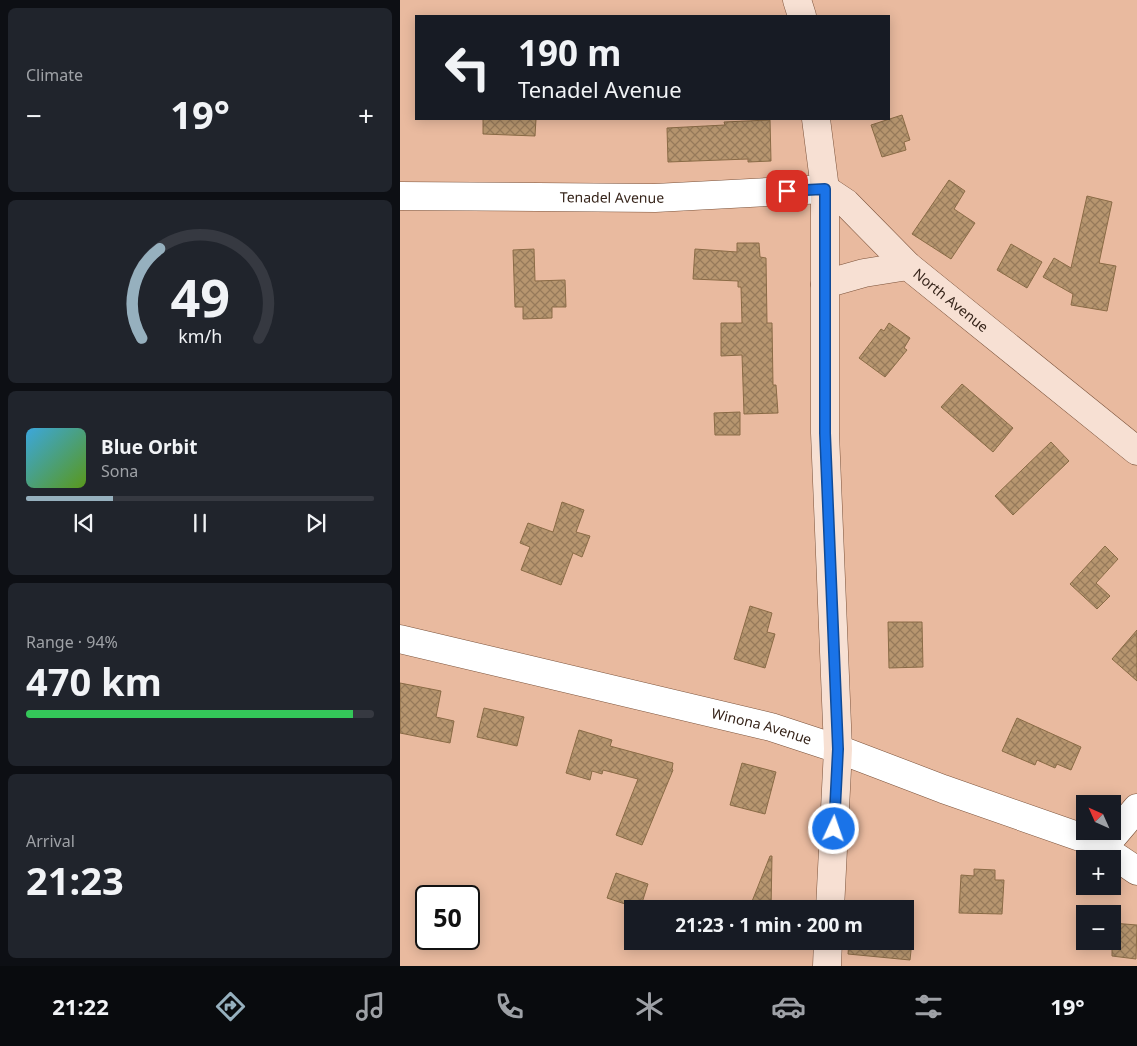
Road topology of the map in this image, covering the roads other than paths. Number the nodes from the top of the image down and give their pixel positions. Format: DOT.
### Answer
graph roads {
  1 [pos="797,0"];
  2 [pos="802,15"];
  3 [pos="816,120"];
  4 [pos="825,189"];
  5 [pos="400,196"];
  6 [pos="908,266"];
  7 [pos="824,284"];
  8 [pos="1137,451"];
  9 [pos="400,640"];
  10 [pos="838,749"];
  11 [pos="1137,808"];
  12 [pos="1103,848"];
  13 [pos="1137,871"];
  14 [pos="830,900"];
  15 [pos="828,950"];
  16 [pos="827,966"];
  1 -- 2 [label="main road"];
  3 -- 4 [label="main road"];
  4 -- 5 [label="street, Tenadel Avenue"];
  4 -- 6 [label="main road, North Avenue"];
  4 -- 7 [label="main road"];
  6 -- 7 [label="main road"];
  6 -- 8 [label="main road, North Avenue"];
  7 -- 10 [label="main road"];
  9 -- 10 [label="street, Winona Avenue"];
  10 -- 12 [label="street, Winona Avenue"];
  10 -- 14 [label="main road"];
  11 -- 12 [label="street"];
  12 -- 13 [label="street, Winona Avenue"];
  15 -- 16 [label="main road"];
}
